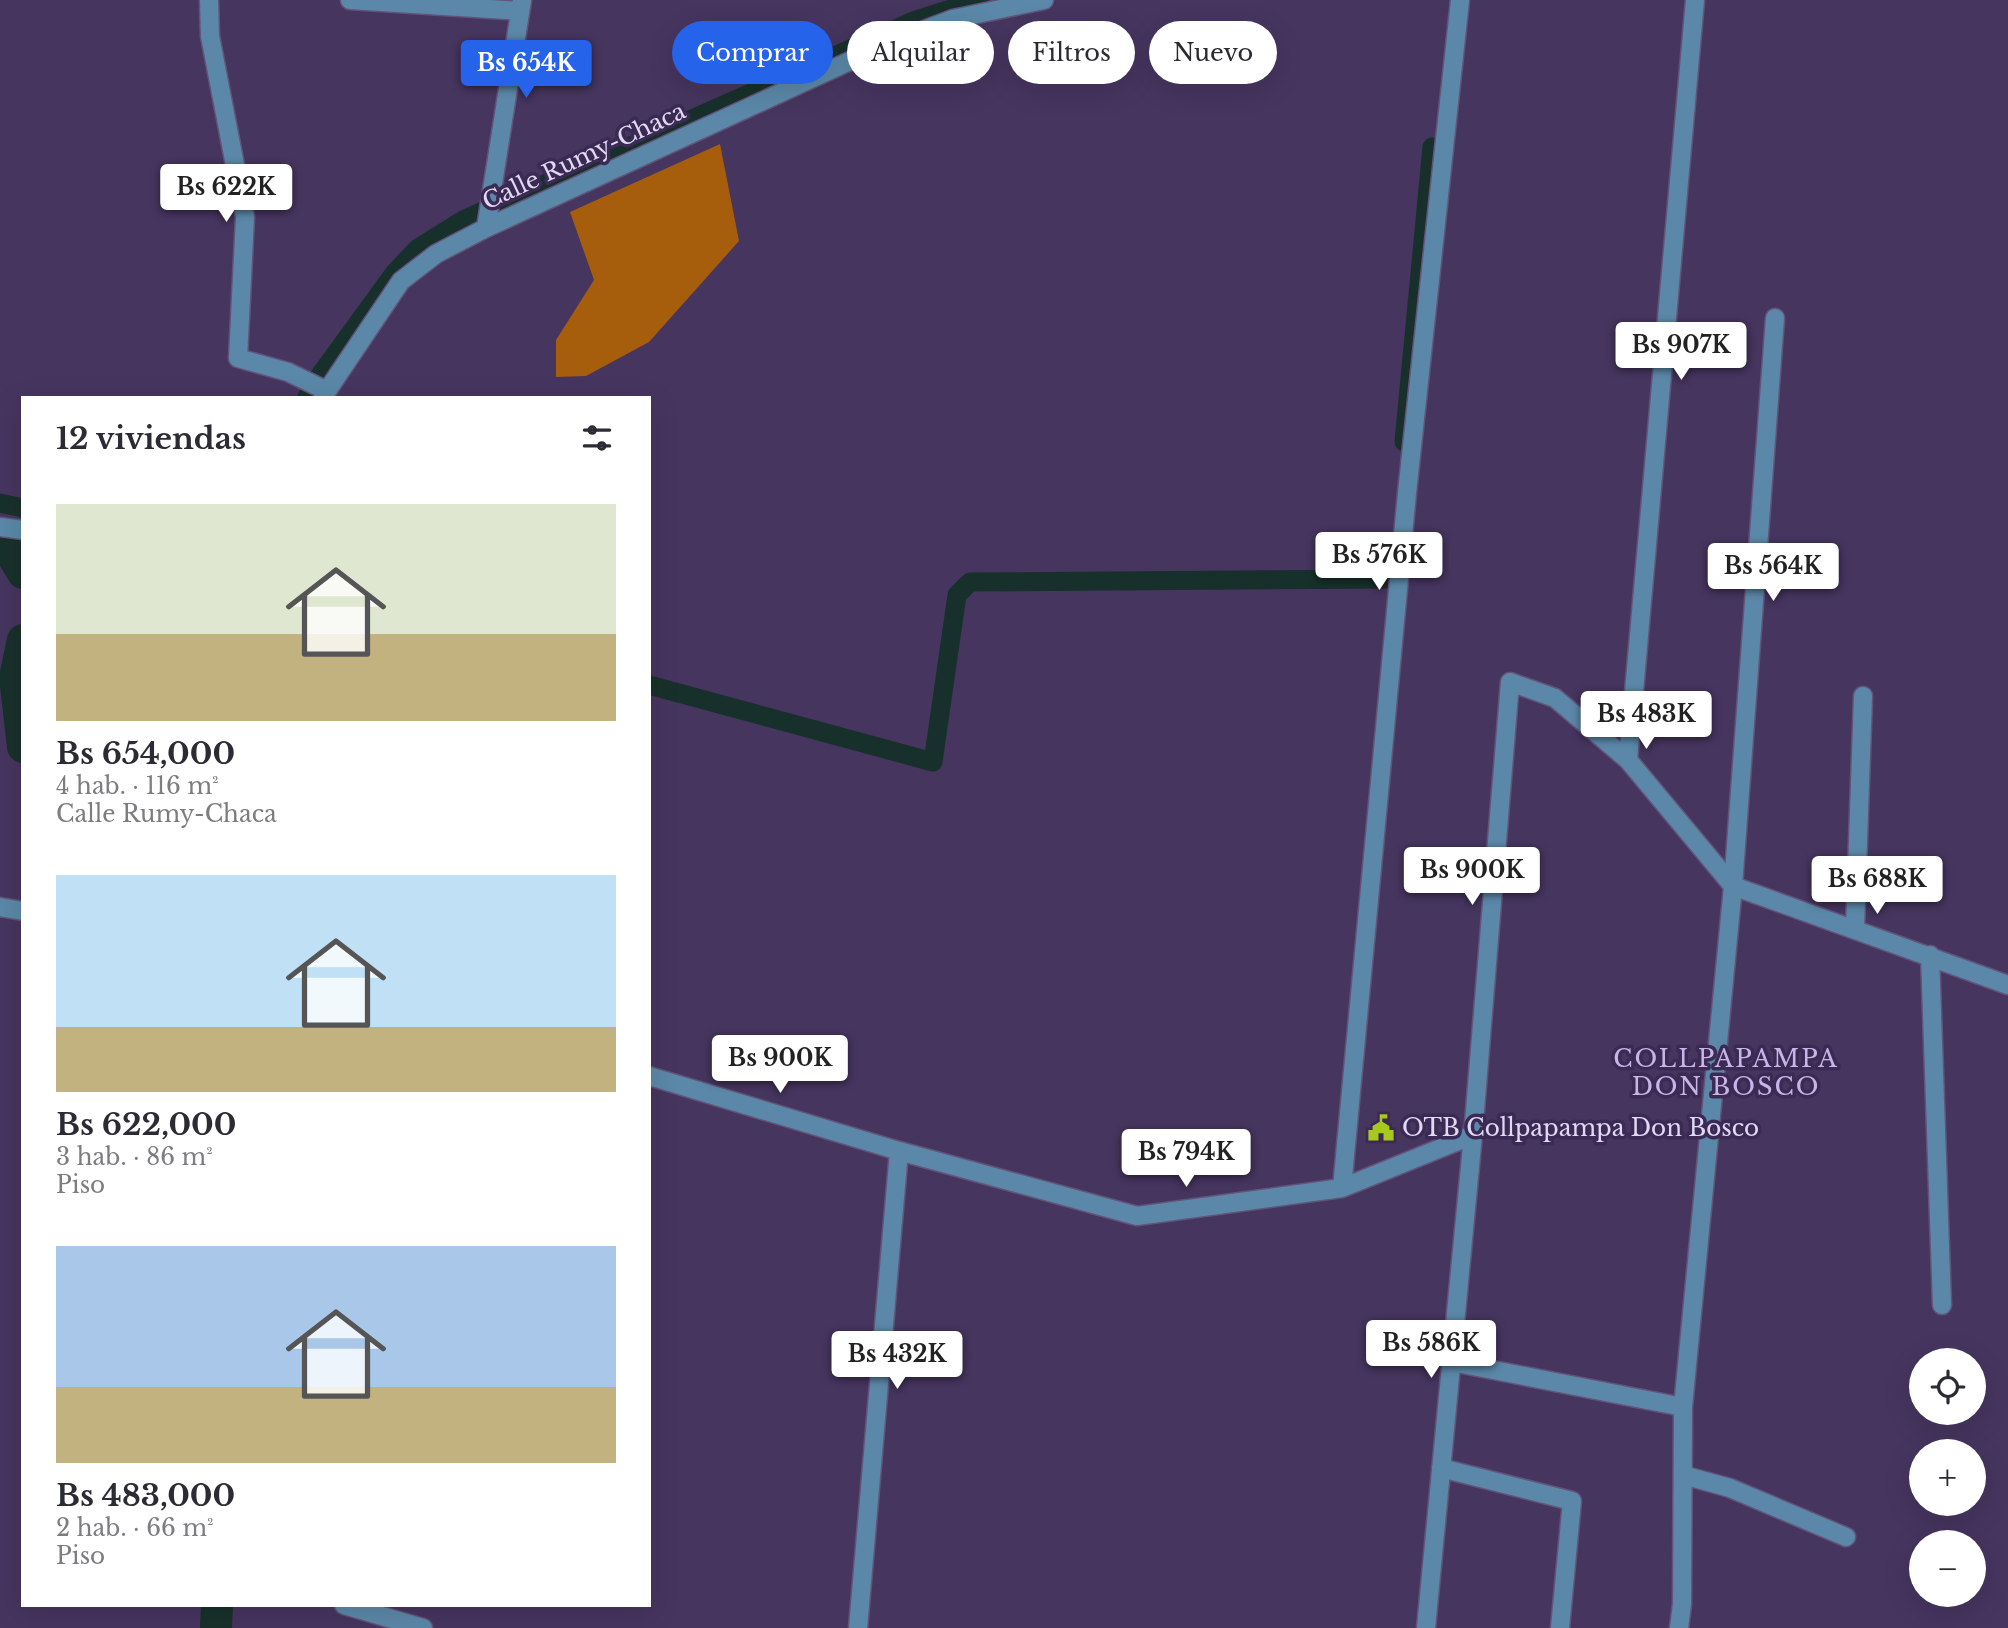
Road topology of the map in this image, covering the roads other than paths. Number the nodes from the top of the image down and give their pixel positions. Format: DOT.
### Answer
graph roads {
  1 [pos="209,0"];
  2 [pos="349,0"];
  3 [pos="1044,0"];
  4 [pos="1460,0"];
  5 [pos="1696,0"];
  6 [pos="521,5"];
  7 [pos="488,222"];
  8 [pos="1775,318"];
  9 [pos="320,389"];
  10 [pos="1863,696"];
  11 [pos="1628,760"];
  12 [pos="1733,886"];
  13 [pos="0,907"];
  14 [pos="21,911"];
  15 [pos="1855,928"];
  16 [pos="1930,955"];
  17 [pos="2008,985"];
  18 [pos="651,1077"];
  19 [pos="1473,1135"];
  20 [pos="899,1151"];
  21 [pos="1342,1188"];
  22 [pos="1942,1305"];
  23 [pos="1452,1362"];
  24 [pos="1683,1407"];
  25 [pos="1441,1468"];
  26 [pos="1683,1475"];
  27 [pos="1846,1537"];
  28 [pos="351,1607"];
  29 [pos="423,1628"];
  30 [pos="858,1628"];
  31 [pos="1426,1628"];
  32 [pos="1560,1628"];
  33 [pos="1679,1628"];
  1 -- 9 [label="street"];
  2 -- 6 [label="street"];
  3 -- 7 [label="street, Calle Rumy-Chaca"];
  4 -- 21 [label="street"];
  5 -- 11 [label="street"];
  6 -- 7 [label="street"];
  7 -- 9 [label="street, Calle Rumy-Chaca"];
  8 -- 12 [label="street"];
  10 -- 15 [label="street"];
  11 -- 12 [label="street"];
  11 -- 19 [label="street"];
  12 -- 15 [label="street"];
  12 -- 24 [label="street"];
  13 -- 14 [label="street"];
  15 -- 16 [label="street"];
  16 -- 17 [label="street"];
  16 -- 22 [label="street"];
  18 -- 20 [label="street"];
  19 -- 21 [label="street"];
  19 -- 23 [label="street"];
  20 -- 21 [label="street"];
  20 -- 30 [label="street"];
  23 -- 24 [label="street"];
  23 -- 25 [label="street"];
  24 -- 26 [label="street"];
  25 -- 31 [label="street"];
  25 -- 32 [label="street"];
  26 -- 27 [label="street"];
  26 -- 33 [label="street"];
  28 -- 29 [label="street"];
}
